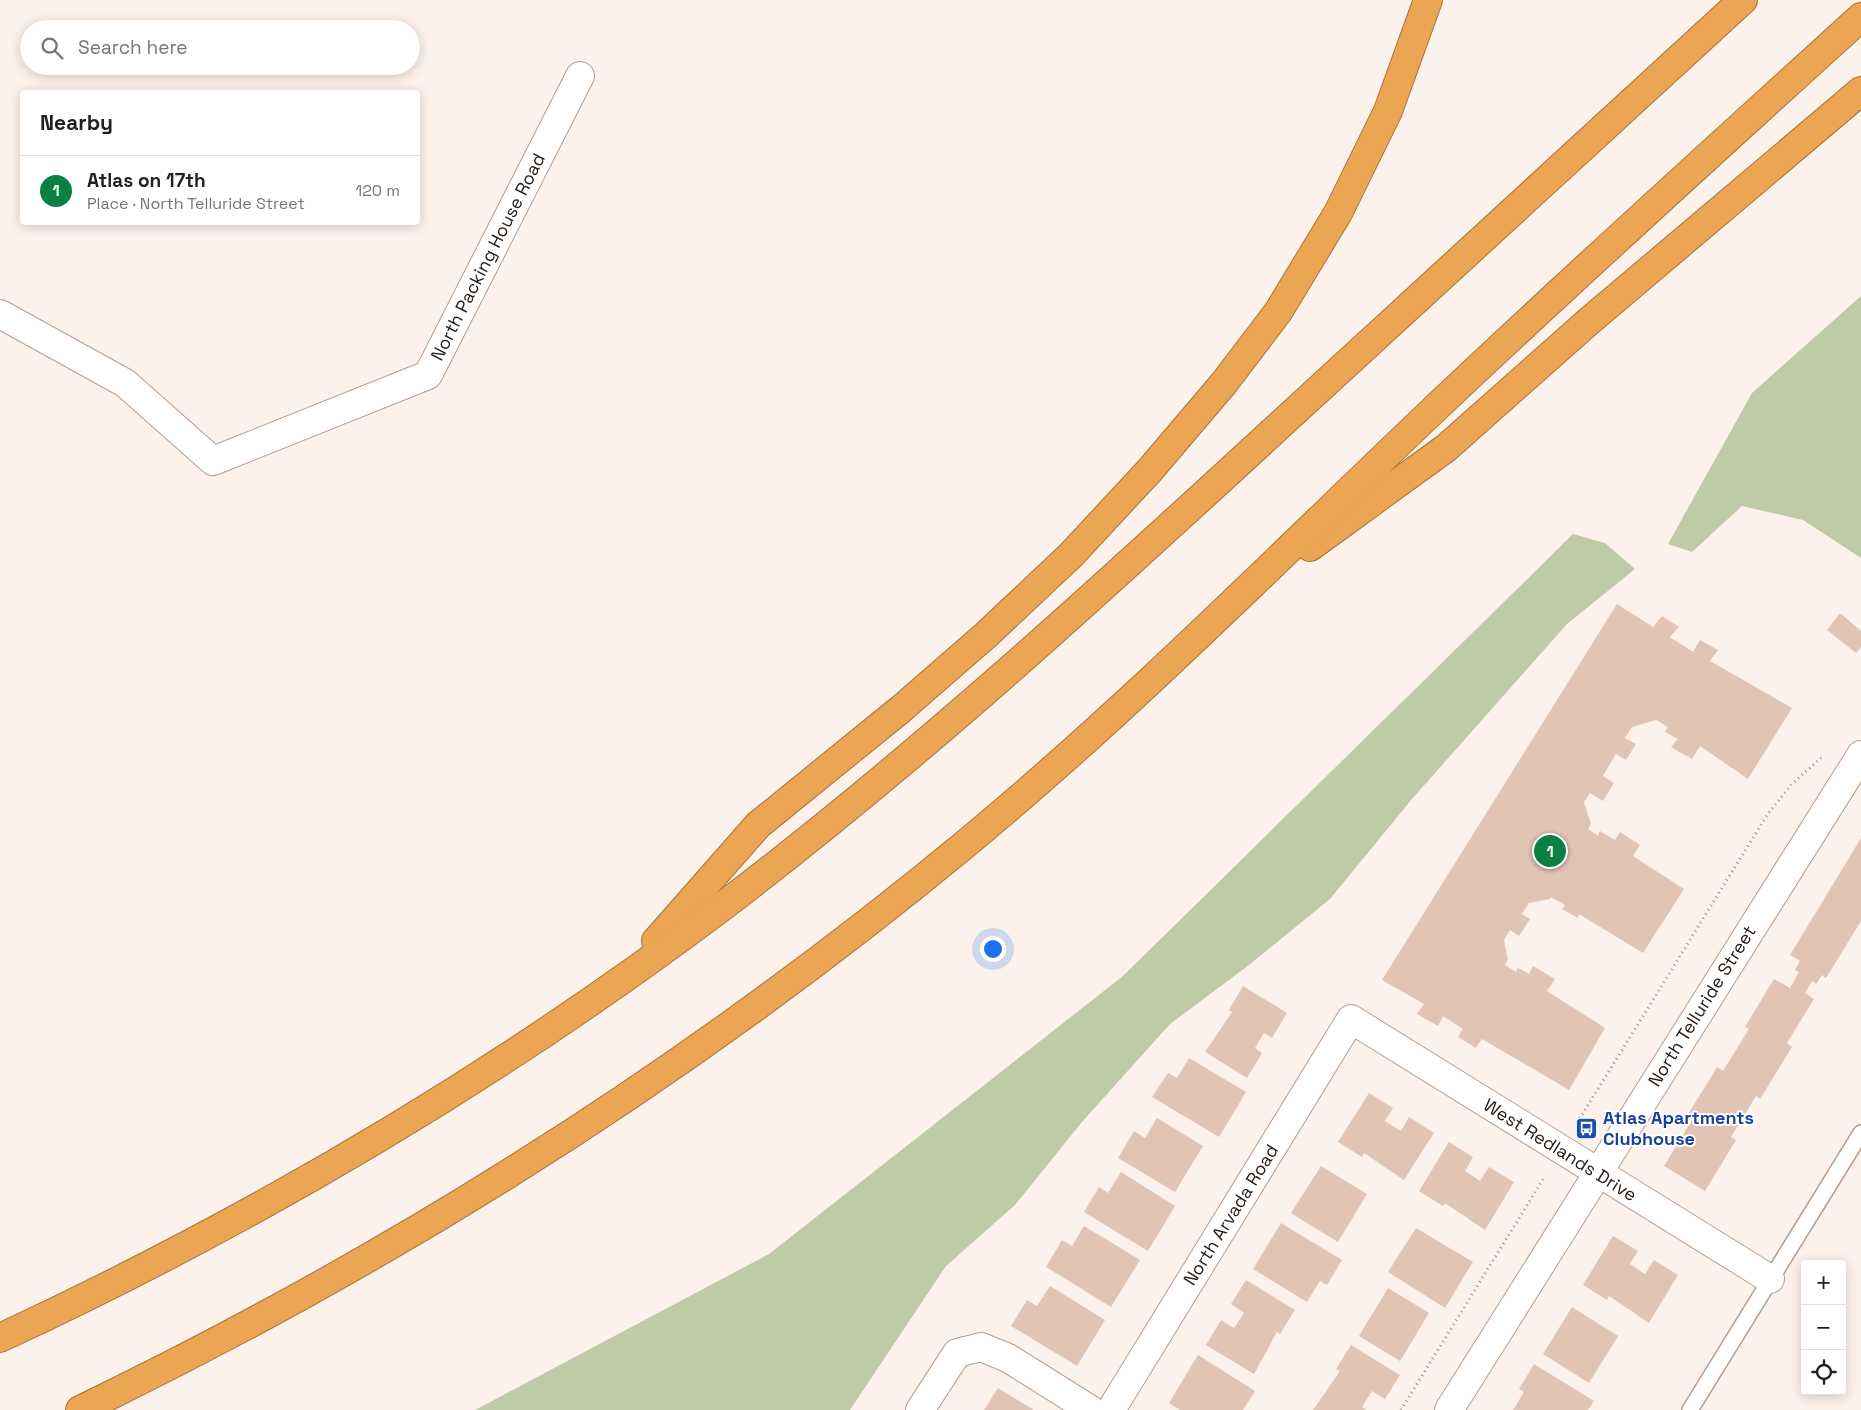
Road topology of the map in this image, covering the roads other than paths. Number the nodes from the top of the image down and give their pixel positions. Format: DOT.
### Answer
graph roads {
  1 [pos="1428,0"];
  2 [pos="1743,0"];
  3 [pos="1861,17"];
  4 [pos="580,76"];
  5 [pos="1861,91"];
  6 [pos="0,314"];
  7 [pos="1222,611"];
  8 [pos="1861,755"];
  9 [pos="623,978"];
  10 [pos="1351,1019"];
  11 [pos="1861,1133"];
  12 [pos="1596,1173"];
  13 [pos="1770,1280"];
  14 [pos="0,1338"];
  15 [pos="80,1410"];
  16 [pos="920,1410"];
  17 [pos="1091,1410"];
  18 [pos="1110,1410"];
  19 [pos="1449,1410"];
  20 [pos="1690,1410"];
  1 -- 9 [label="highway"];
  2 -- 9 [label="highway"];
  3 -- 7 [label="highway"];
  4 -- 6 [label="street, North Packing House Road"];
  5 -- 7 [label="highway"];
  7 -- 15 [label="highway"];
  8 -- 12 [label="street, North Telluride Street"];
  9 -- 14 [label="highway"];
  10 -- 12 [label="street, West Redlands Drive"];
  10 -- 18 [label="street, North Arvada Road"];
  11 -- 13 [label="lane"];
  12 -- 13 [label="street, West Redlands Drive"];
  12 -- 19 [label="street, North Telluride Street"];
  13 -- 20 [label="lane"];
  16 -- 17 [label="street"];
}
